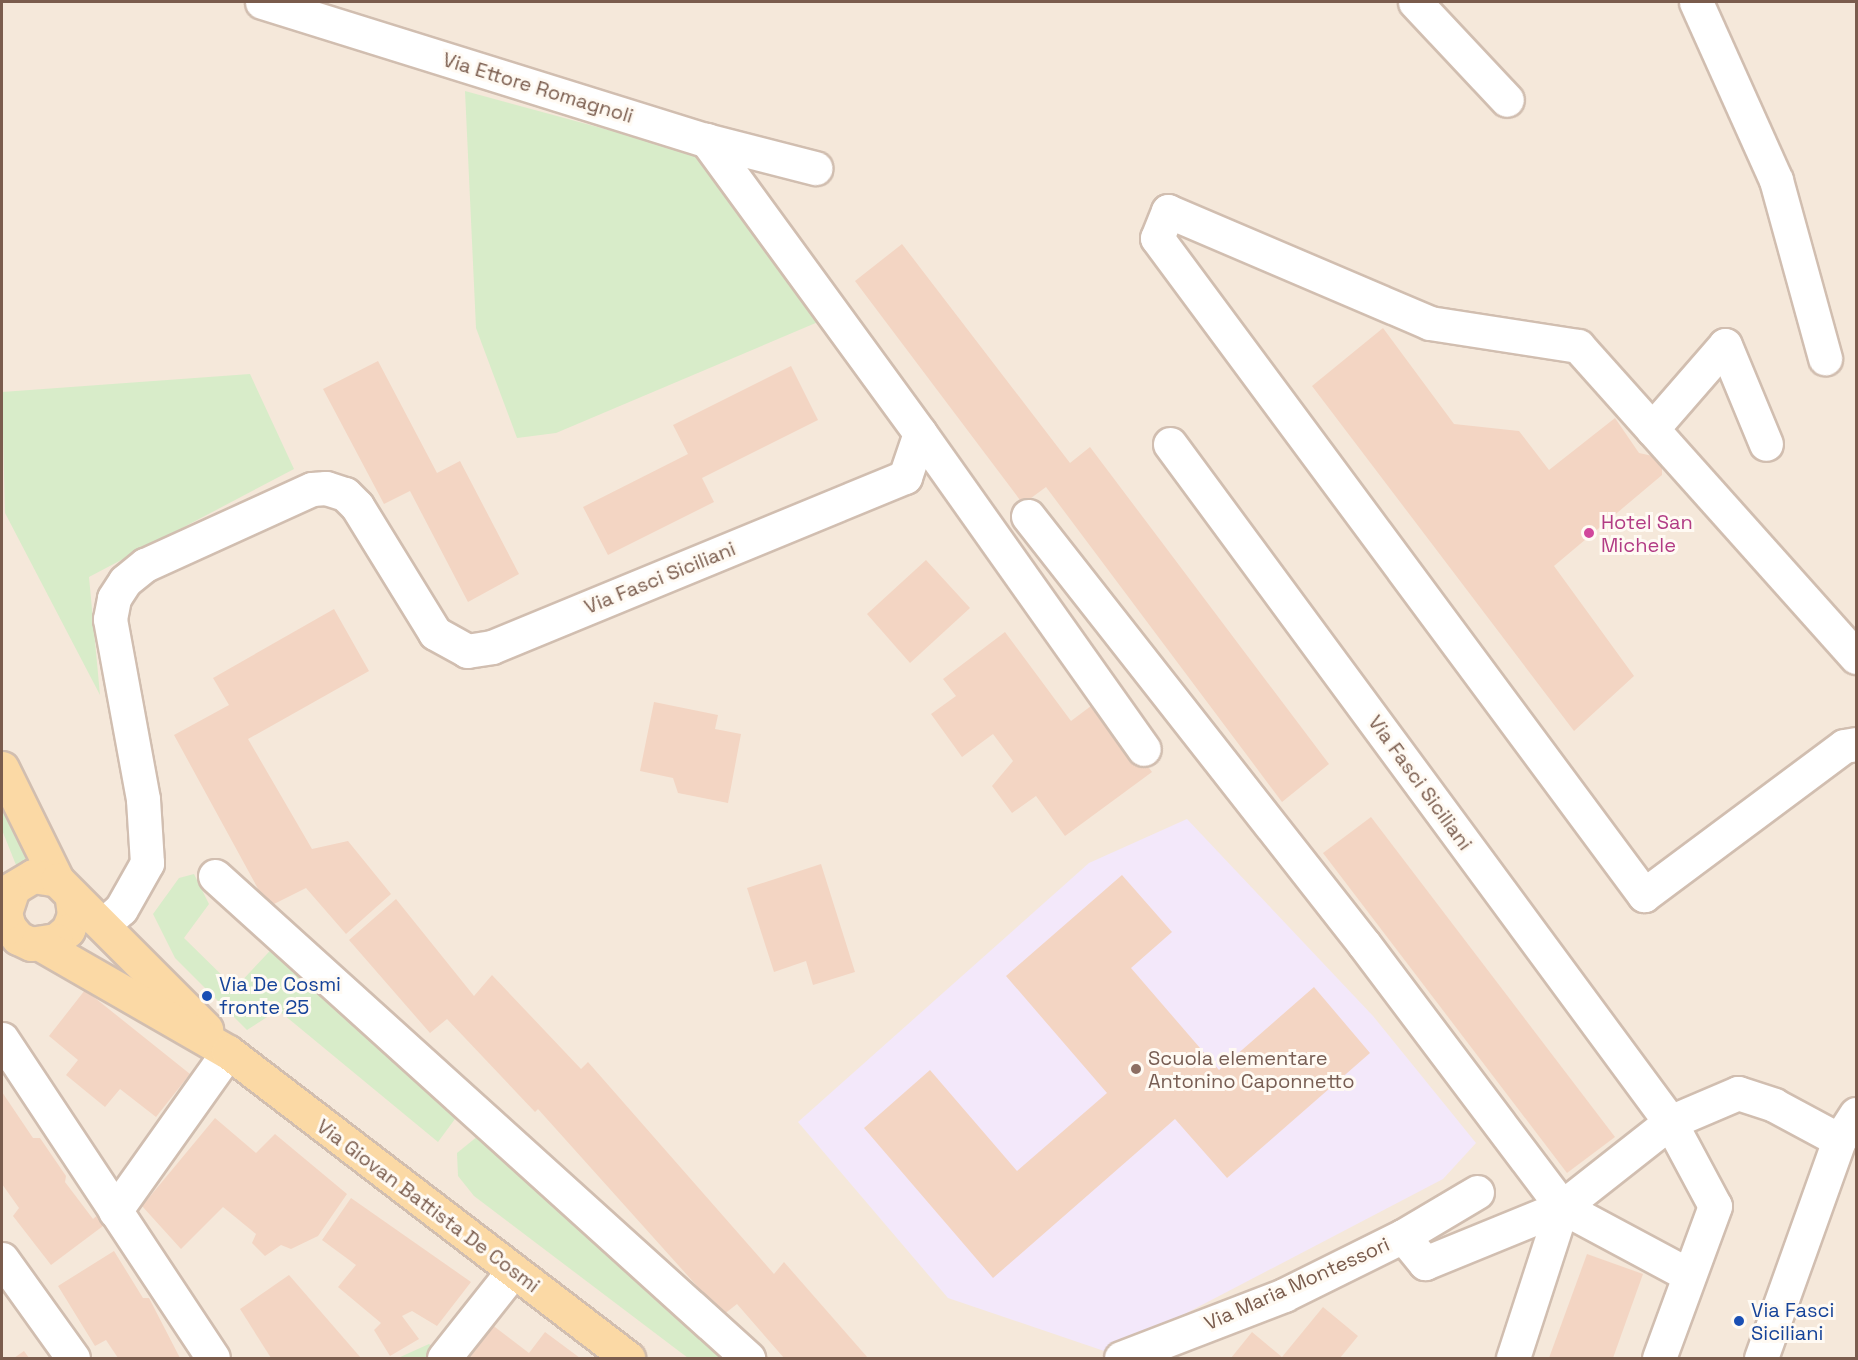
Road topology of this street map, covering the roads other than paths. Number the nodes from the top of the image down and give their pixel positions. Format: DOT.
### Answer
graph roads {
  1 [pos="262,2"];
  2 [pos="1415,2"];
  3 [pos="1696,2"];
  4 [pos="1507,100"];
  5 [pos="706,140"];
  6 [pos="815,168"];
  7 [pos="1825,358"];
  8 [pos="1652,429"];
  9 [pos="920,433"];
  10 [pos="1170,444"];
  11 [pos="1766,444"];
  12 [pos="1028,516"];
  13 [pos="1857,657"];
  14 [pos="1857,744"];
  15 [pos="1144,748"];
  16 [pos="2,768"];
  17 [pos="215,876"];
  18 [pos="65,889"];
  19 [pos="4,891"];
  20 [pos="103,926"];
  21 [pos="24,944"];
  22 [pos="2,1039"];
  23 [pos="228,1052"];
  24 [pos="1670,1122"];
  25 [pos="1848,1127"];
  26 [pos="1477,1192"];
  27 [pos="1562,1207"];
  28 [pos="115,1211"];
  29 [pos="1404,1236"];
  30 [pos="2,1259"];
  31 [pos="513,1271"];
  32 [pos="1689,1275"];
  33 [pos="73,1359"];
  34 [pos="213,1359"];
  35 [pos="444,1359"];
  36 [pos="628,1359"];
  37 [pos="748,1359"];
  38 [pos="1121,1359"];
  39 [pos="1512,1359"];
  40 [pos="1659,1359"];
  41 [pos="1761,1359"];
  1 -- 5 [label="street, Via Ettore Romagnoli"];
  2 -- 4 [label="street"];
  3 -- 7 [label="street"];
  5 -- 6 [label="street, Via Ettore Romagnoli"];
  5 -- 9 [label="street"];
  8 -- 11 [label="street"];
  8 -- 13 [label="street"];
  8 -- 14 [label="street"];
  9 -- 15 [label="street"];
  9 -- 20 [label="street, Via Fasci Siciliani"];
  10 -- 24 [label="street, Via Fasci Siciliani"];
  12 -- 27 [label="street"];
  16 -- 18 [label="main road"];
  17 -- 37 [label="street"];
  18 -- 19 [label="main road"];
  18 -- 20 [label="main road"];
  18 -- 21 [label="main road"];
  19 -- 21 [label="main road"];
  20 -- 23 [label="main road"];
  21 -- 23 [label="main road"];
  22 -- 28 [label="street"];
  23 -- 28 [label="street"];
  23 -- 31 [label="main road, Via Giovan Battista De Cosmi"];
  24 -- 25 [label="street"];
  24 -- 27 [label="street"];
  24 -- 32 [label="street, Via Fasci Siciliani"];
  25 -- 41 [label="street"];
  26 -- 29 [label="street"];
  27 -- 29 [label="street, Via Maria Montessori"];
  27 -- 32 [label="street"];
  27 -- 39 [label="street"];
  28 -- 34 [label="street"];
  29 -- 38 [label="street, Via Maria Montessori"];
  30 -- 33 [label="street"];
  31 -- 35 [label="street"];
  31 -- 36 [label="main road, Via Giovan Battista De Cosmi"];
  32 -- 40 [label="street, Via Fasci Siciliani"];
}
